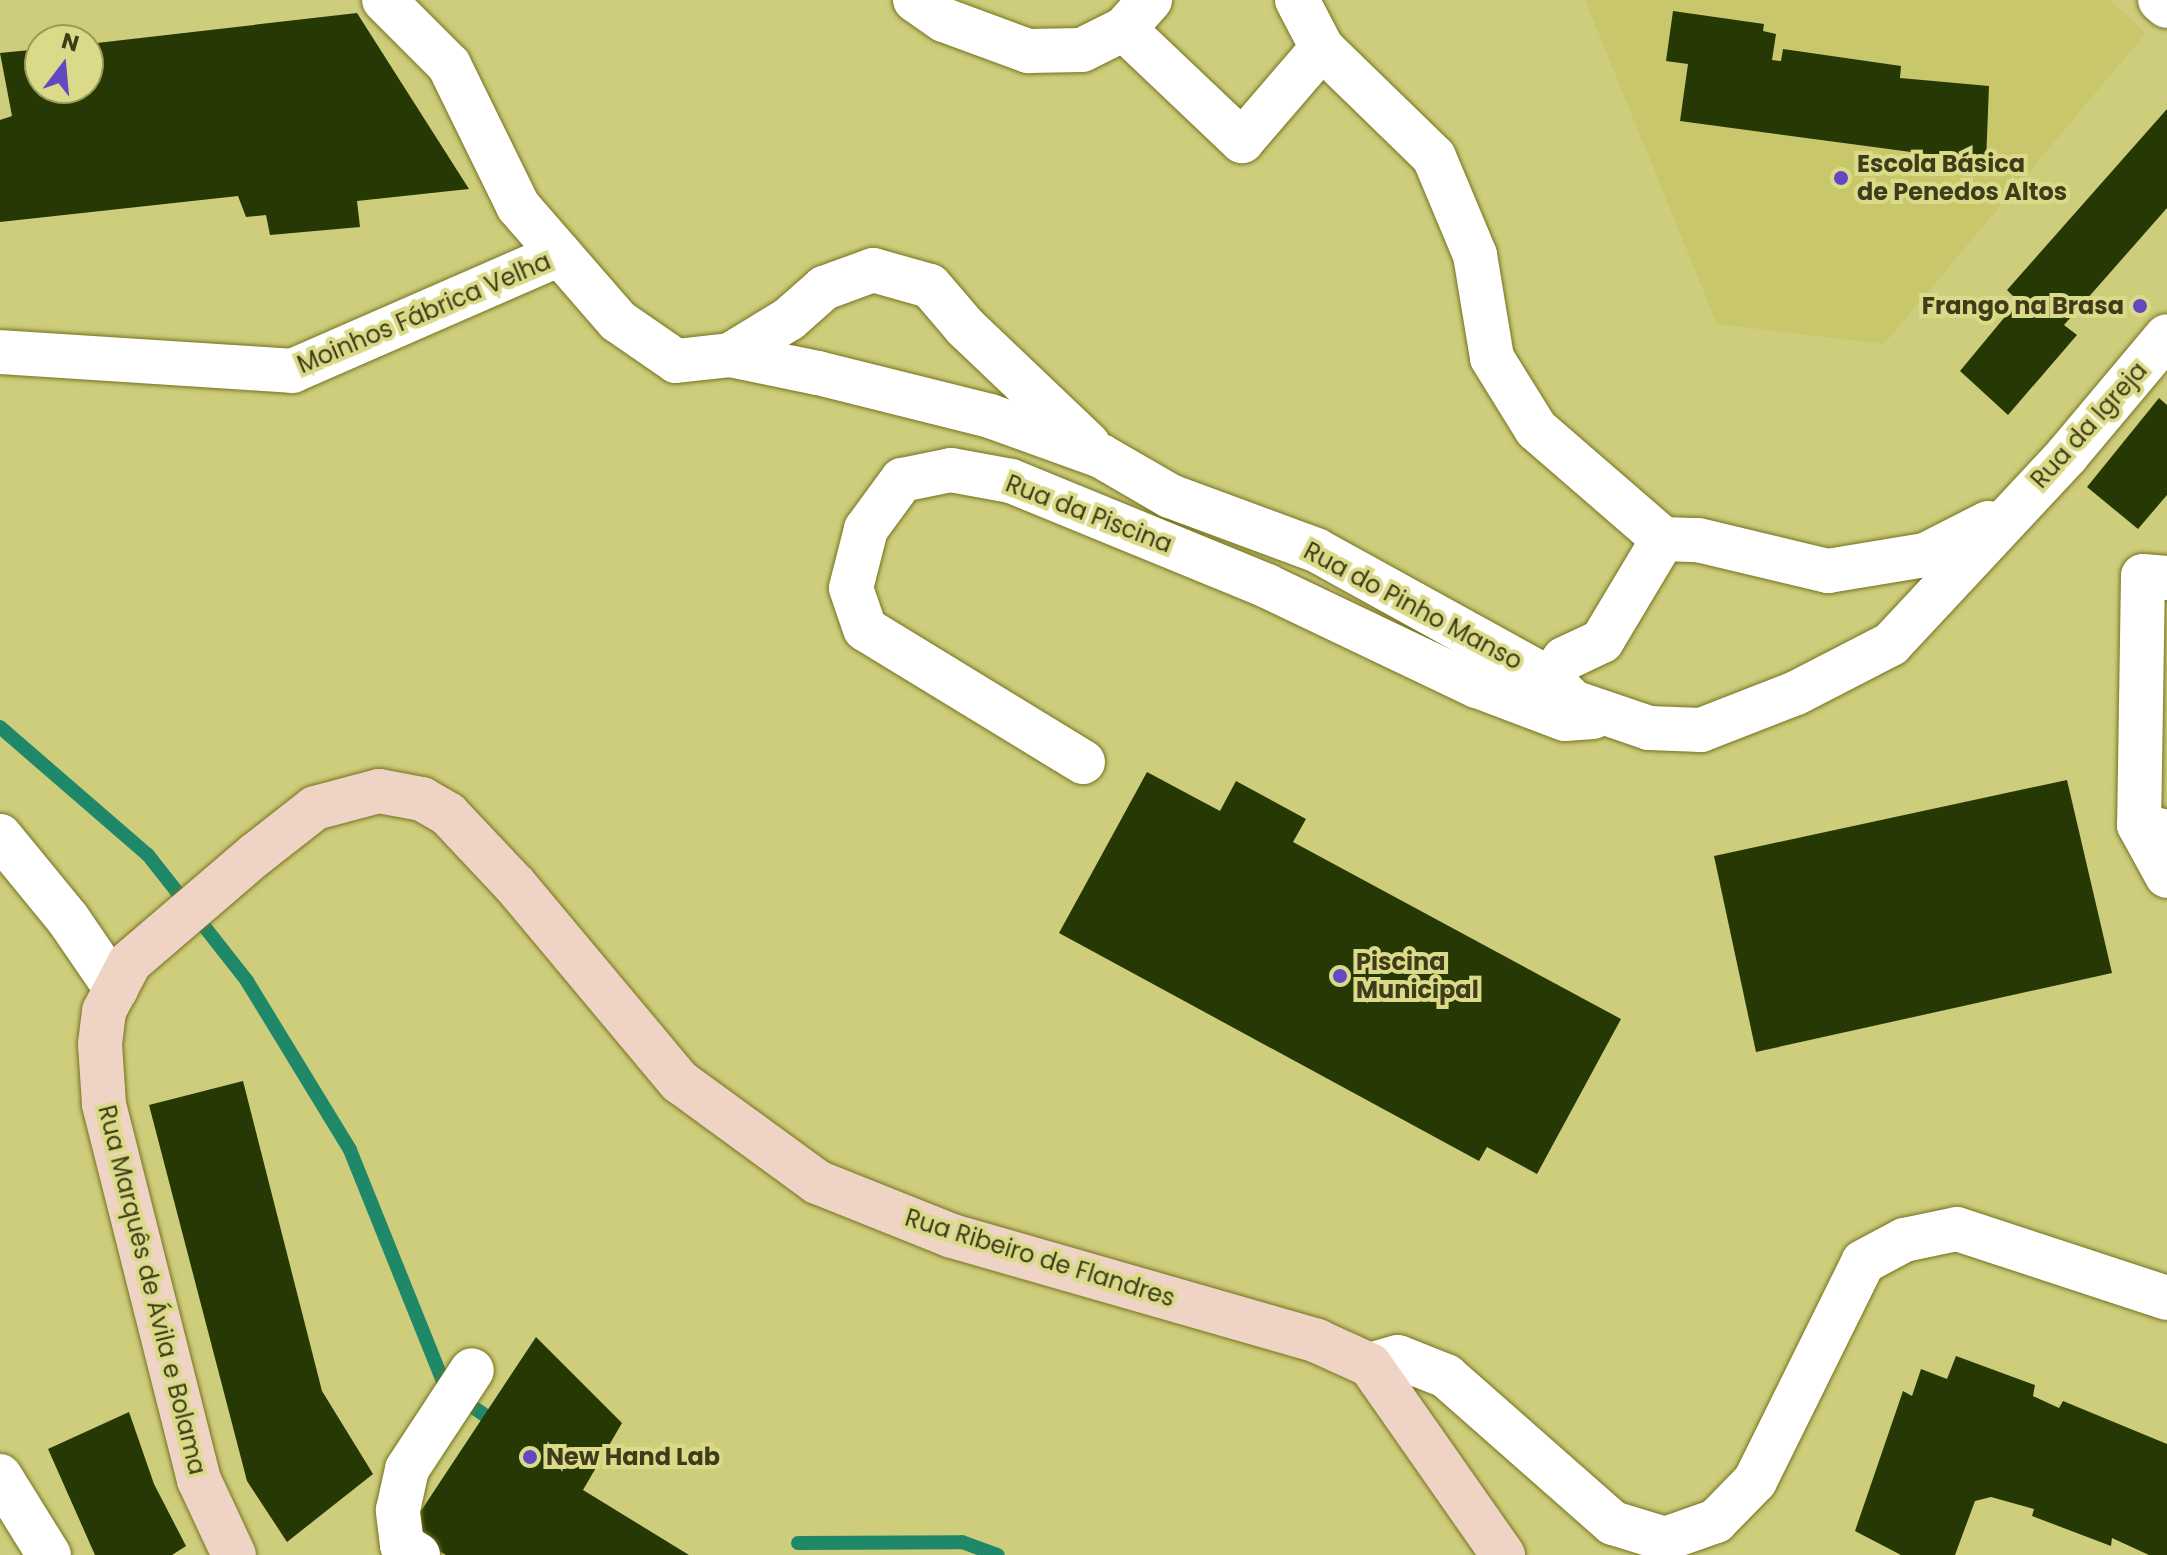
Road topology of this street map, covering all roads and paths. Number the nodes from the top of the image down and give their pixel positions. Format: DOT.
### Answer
graph roads {
  1 [pos="384,0"];
  2 [pos="915,0"];
  3 [pos="1297,0"];
  4 [pos="2160,0"];
  5 [pos="2167,6"];
  6 [pos="1137,14"];
  7 [pos="1322,48"];
  8 [pos="560,254"];
  9 [pos="2167,336"];
  10 [pos="0,352"];
  11 [pos="730,355"];
  12 [pos="1101,456"];
  13 [pos="2009,513"];
  14 [pos="1663,539"];
  15 [pos="2167,578"];
  16 [pos="1550,679"];
  17 [pos="1615,716"];
  18 [pos="1083,762"];
  19 [pos="2153,829"];
  20 [pos="0,836"];
  21 [pos="2167,876"];
  22 [pos="192,909"];
  23 [pos="123,976"];
  24 [pos="2167,1298"];
  25 [pos="1370,1365"];
  26 [pos="472,1370"];
  27 [pos="0,1476"];
  28 [pos="49,1555"];
  29 [pos="234,1555"];
  30 [pos="418,1555"];
  31 [pos="1503,1555"];
  1 -- 8 [label="street, Rua do Pinho Manso"];
  2 -- 6 [label="street"];
  3 -- 7 [label="street"];
  4 -- 5 [label="street"];
  6 -- 7 [label="street"];
  7 -- 14 [label="street"];
  8 -- 10 [label="street, Moinhos Fábrica Velha"];
  8 -- 11 [label="street, Rua do Pinho Manso"];
  9 -- 13 [label="street, Rua da Igreja"];
  11 -- 12 [label="street, Rua do Pinho Manso"];
  11 -- 12 [label="street, Rua do Pinho Manso"];
  12 -- 16 [label="street, Rua do Pinho Manso"];
  13 -- 14 [label="street"];
  13 -- 17 [label="street, Rua da Igreja"];
  14 -- 16 [label="street"];
  15 -- 19 [label="street"];
  16 -- 17 [label="street, Rua do Pinho Manso"];
  17 -- 18 [label="street, Rua da Piscina"];
  19 -- 21 [label="street"];
  20 -- 23 [label="street"];
  22 -- 23 [label="main road, Rua Marquês de Ávila e Bolama"];
  22 -- 25 [label="main road, Rua Ribeiro de Flandres"];
  23 -- 29 [label="main road, Rua Marquês de Ávila e Bolama"];
  24 -- 25 [label="street"];
  25 -- 31 [label="main road"];
  26 -- 30 [label="street"];
  27 -- 28 [label="street"];
}
